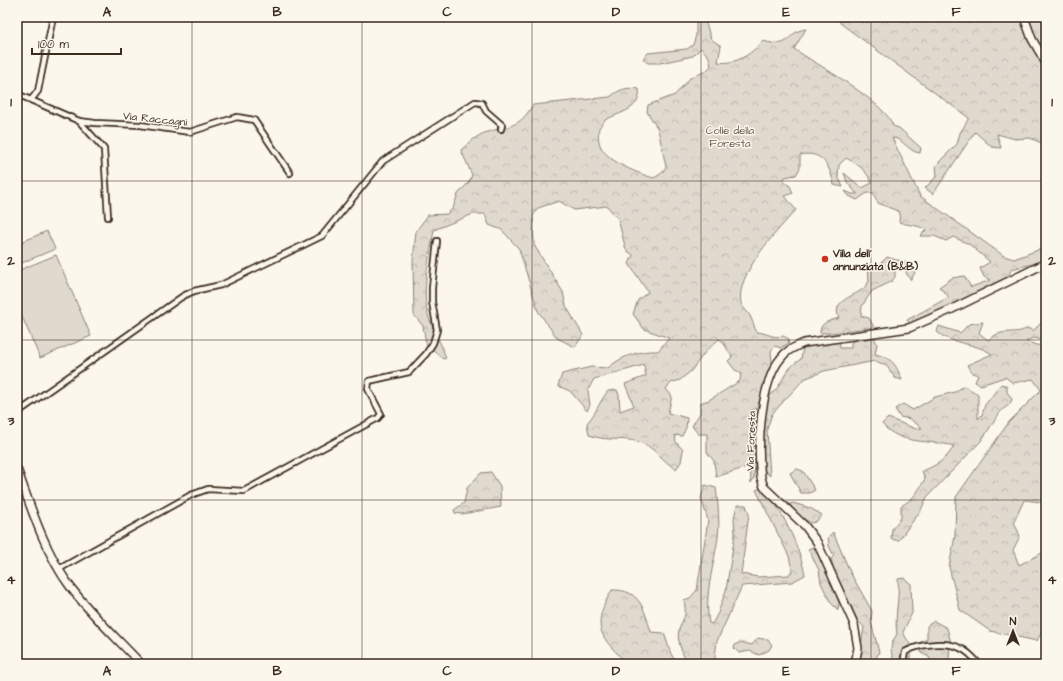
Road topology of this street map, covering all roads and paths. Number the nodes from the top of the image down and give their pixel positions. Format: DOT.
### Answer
graph roads {
  1 [pos="53,17"];
  2 [pos="1024,17"];
  3 [pos="1046,63"];
  4 [pos="17,94"];
  5 [pos="31,100"];
  6 [pos="79,121"];
  7 [pos="501,129"];
  8 [pos="19,168"];
  9 [pos="290,173"];
  10 [pos="17,179"];
  11 [pos="108,217"];
  12 [pos="438,241"];
  13 [pos="1046,263"];
  14 [pos="17,413"];
  15 [pos="17,469"];
  16 [pos="59,569"];
  17 [pos="141,664"];
  18 [pos="855,664"];
  19 [pos="903,664"];
  20 [pos="979,664"];
  1 -- 5 [label="street"];
  2 -- 3 [label="main road"];
  4 -- 5 [label="street, Via Raccagni"];
  5 -- 6 [label="street, Via Raccagni"];
  6 -- 9 [label="street, Via Raccagni"];
  6 -- 11 [label="street"];
  7 -- 14 [label="street"];
  8 -- 10 [label="street"];
  12 -- 16 [label="street"];
  13 -- 18 [label="main road, Via Foresta"];
  15 -- 16 [label="main road"];
  16 -- 17 [label="main road"];
  19 -- 20 [label="street"];
}
